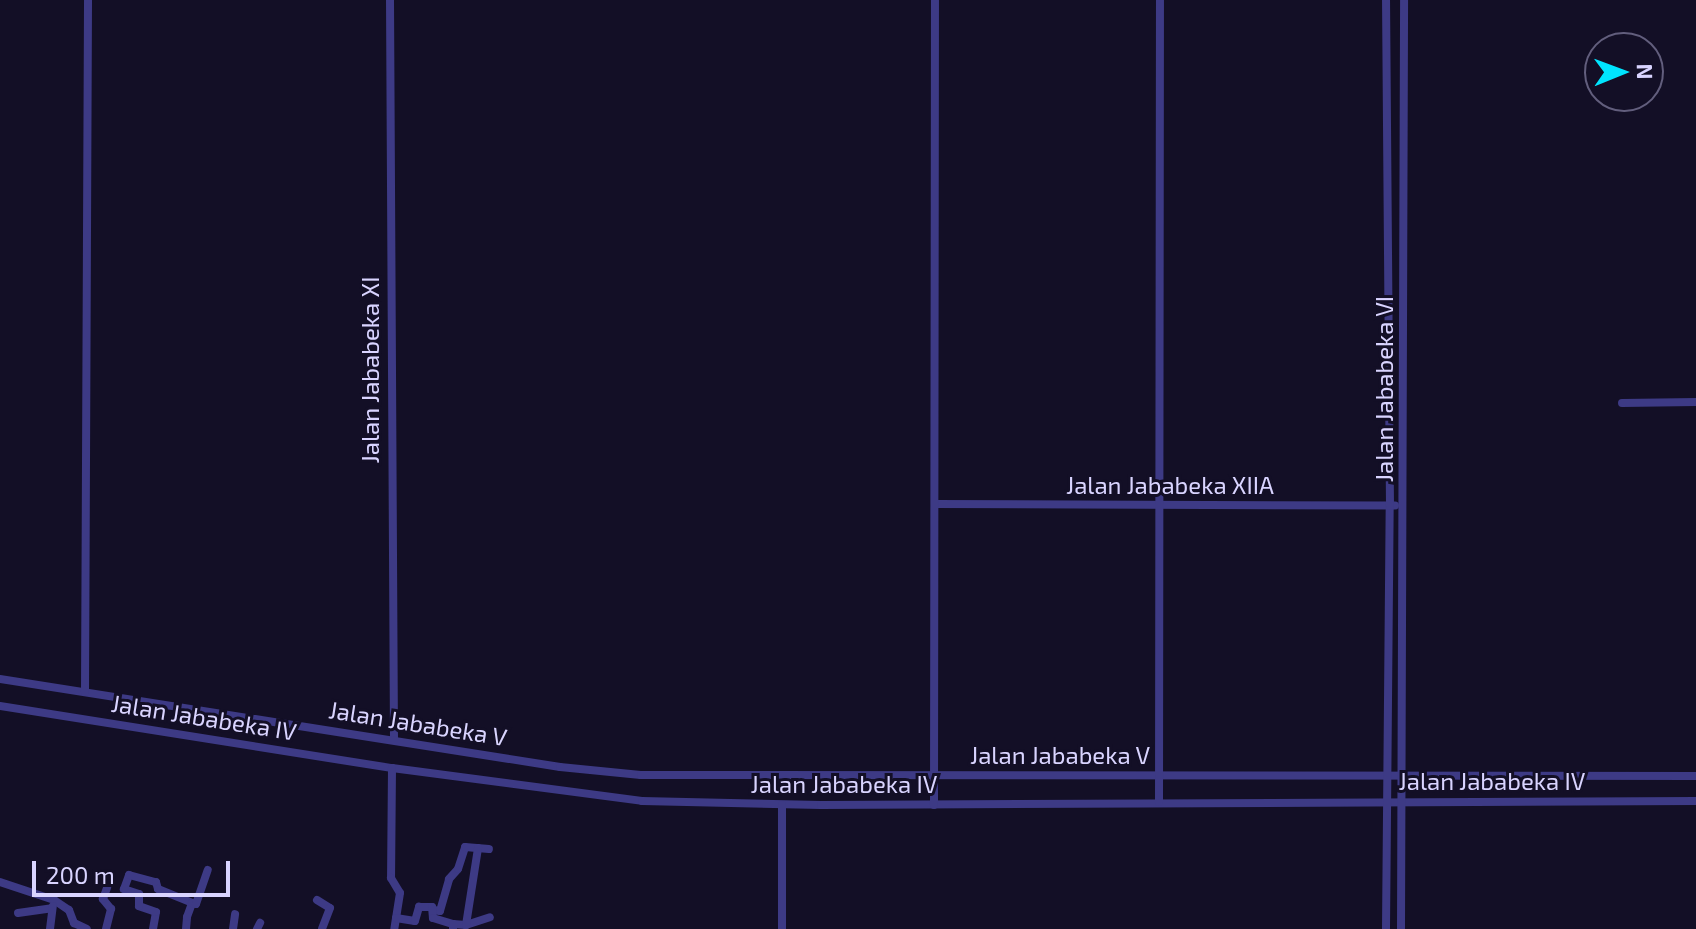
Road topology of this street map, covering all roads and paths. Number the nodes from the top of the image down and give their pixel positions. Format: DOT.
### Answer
graph roads {
  1 [pos="88,0"];
  2 [pos="390,0"];
  3 [pos="935,0"];
  4 [pos="1160,0"];
  5 [pos="1386,0"];
  6 [pos="1404,0"];
  7 [pos="1696,402"];
  8 [pos="1622,403"];
  9 [pos="935,504"];
  10 [pos="1161,505"];
  11 [pos="1390,506"];
  12 [pos="1405,506"];
  13 [pos="0,679"];
  14 [pos="85,692"];
  15 [pos="0,706"];
  16 [pos="394,740"];
  17 [pos="392,768"];
  18 [pos="936,775"];
  19 [pos="1159,776"];
  20 [pos="1696,776"];
  21 [pos="1386,777"];
  22 [pos="1402,777"];
  23 [pos="1385,801"];
  24 [pos="1400,801"];
  25 [pos="1696,801"];
  26 [pos="1159,802"];
  27 [pos="782,805"];
  28 [pos="934,805"];
  29 [pos="478,848"];
  30 [pos="489,849"];
  31 [pos="208,870"];
  32 [pos="0,882"];
  33 [pos="107,888"];
  34 [pos="317,900"];
  35 [pos="192,903"];
  36 [pos="53,904"];
  37 [pos="434,910"];
  38 [pos="18,913"];
  39 [pos="235,914"];
  40 [pos="490,917"];
  41 [pos="396,918"];
  42 [pos="466,925"];
  43 [pos="453,927"];
  44 [pos="50,929"];
  45 [pos="87,929"];
  46 [pos="106,929"];
  47 [pos="153,929"];
  48 [pos="186,929"];
  49 [pos="233,929"];
  50 [pos="322,929"];
  51 [pos="394,929"];
  52 [pos="782,929"];
  53 [pos="1386,929"];
  54 [pos="1401,929"];
  1 -- 14 [label="street"];
  2 -- 16 [label="street, Jalan Jababeka XI"];
  3 -- 9 [label="street"];
  4 -- 10 [label="street"];
  5 -- 11 [label="street, Jalan Jababeka VI"];
  6 -- 12 [label="street, Jalan Jababeka VI"];
  7 -- 8 [label="street"];
  9 -- 10 [label="street, Jalan Jababeka XIIA"];
  9 -- 18 [label="street"];
  10 -- 11 [label="street, Jalan Jababeka XIIA"];
  10 -- 19 [label="street"];
  11 -- 12 [label="street, Jalan Jababeka XIIA"];
  11 -- 21 [label="street, Jalan Jababeka VI"];
  12 -- 22 [label="street, Jalan Jababeka VI"];
  13 -- 14 [label="street, Jalan Jababeka V"];
  14 -- 16 [label="street, Jalan Jababeka V"];
  15 -- 17 [label="street, Jalan Jababeka IV"];
  16 -- 18 [label="street, Jalan Jababeka V"];
  17 -- 27 [label="street, Jalan Jababeka IV"];
  17 -- 41 [label="street"];
  18 -- 19 [label="street, Jalan Jababeka V"];
  18 -- 28 [label="street"];
  19 -- 21 [label="street, Jalan Jababeka V"];
  19 -- 26 [label="street"];
  20 -- 22 [label="street, Jalan Jababeka V"];
  21 -- 22 [label="street, Jalan Jababeka V"];
  21 -- 23 [label="street, Jalan Jababeka VI"];
  22 -- 24 [label="street, Jalan Jababeka VI"];
  23 -- 24 [label="street, Jalan Jababeka IV"];
  23 -- 26 [label="street, Jalan Jababeka IV"];
  23 -- 53 [label="street, Jalan Jababeka VI"];
  24 -- 25 [label="street, Jalan Jababeka IV"];
  24 -- 54 [label="street, Jalan Jababeka VI"];
  26 -- 28 [label="street, Jalan Jababeka IV"];
  27 -- 28 [label="street, Jalan Jababeka IV"];
  27 -- 52 [label="street"];
  29 -- 30 [label="street"];
  29 -- 37 [label="street"];
  29 -- 42 [label="street"];
  31 -- 35 [label="street"];
  32 -- 36 [label="street"];
  33 -- 46 [label="street"];
  34 -- 50 [label="street"];
  35 -- 47 [label="street"];
  35 -- 48 [label="street"];
  36 -- 38 [label="street"];
  36 -- 44 [label="street"];
  36 -- 45 [label="street"];
  37 -- 41 [label="street"];
  37 -- 43 [label="street"];
  39 -- 49 [label="street"];
  40 -- 42 [label="street"];
  41 -- 51 [label="street"];
  42 -- 43 [label="street"];
}
